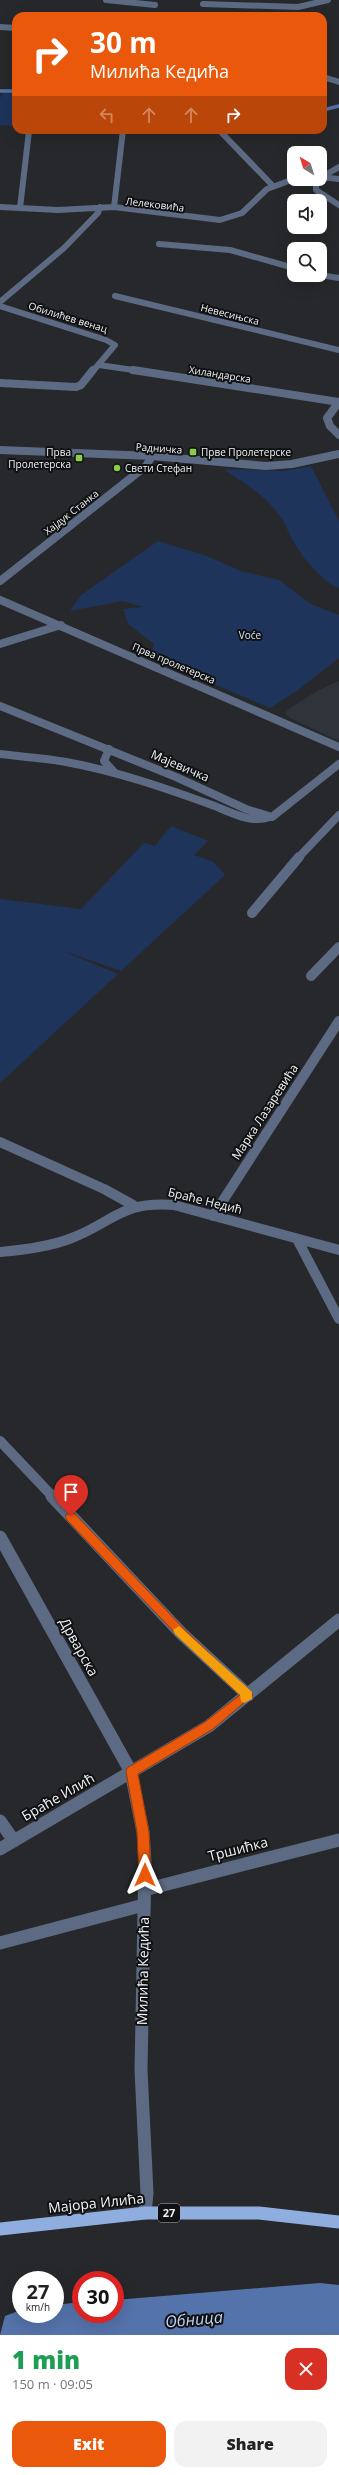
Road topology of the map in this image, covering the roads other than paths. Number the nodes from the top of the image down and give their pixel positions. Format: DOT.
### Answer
graph roads {
  1 [pos="106,0"];
  2 [pos="328,0"];
  3 [pos="203,4"];
  4 [pos="155,5"];
  5 [pos="0,27"];
  6 [pos="12,28"];
  7 [pos="327,78"];
  8 [pos="339,82"];
  9 [pos="29,134"];
  10 [pos="123,134"];
  11 [pos="223,134"];
  12 [pos="339,167"];
  13 [pos="327,174"];
  14 [pos="327,178"];
  15 [pos="339,179"];
  16 [pos="287,181"];
  17 [pos="273,186"];
  18 [pos="316,186"];
  19 [pos="339,204"];
  20 [pos="0,207"];
  21 [pos="100,207"];
  22 [pos="114,207"];
  23 [pos="20,208"];
  24 [pos="160,244"];
  25 [pos="287,266"];
  26 [pos="327,275"];
  27 [pos="339,278"];
  28 [pos="116,296"];
  29 [pos="0,302"];
  30 [pos="0,306"];
  31 [pos="339,350"];
  32 [pos="99,365"];
  33 [pos="0,383"];
  34 [pos="339,402"];
  35 [pos="339,435"];
  36 [pos="0,450"];
  37 [pos="339,454"];
  38 [pos="152,456"];
  39 [pos="0,581"];
  40 [pos="0,600"];
  41 [pos="61,626"];
  42 [pos="0,644"];
  43 [pos="0,706"];
  44 [pos="339,747"];
  45 [pos="109,749"];
  46 [pos="0,754"];
  47 [pos="339,764"];
  48 [pos="117,774"];
  49 [pos="339,815"];
  50 [pos="272,817"];
  51 [pos="252,913"];
  52 [pos="339,947"];
  53 [pos="311,976"];
  54 [pos="339,1021"];
  55 [pos="0,1142"];
  56 [pos="133,1205"];
  57 [pos="213,1216"];
  58 [pos="297,1239"];
  59 [pos="339,1250"];
  60 [pos="0,1252"];
  61 [pos="339,1320"];
  62 [pos="0,1442"];
  63 [pos="0,1537"];
  64 [pos="339,1620"];
  65 [pos="248,1695"];
  66 [pos="131,1772"];
  67 [pos="0,1821"];
  68 [pos="339,1840"];
  69 [pos="14,1841"];
  70 [pos="0,1849"];
  71 [pos="144,1890"];
  72 [pos="144,1905"];
  73 [pos="0,1943"];
  74 [pos="145,2213"];
  75 [pos="339,2222"];
  76 [pos="0,2229"];
  1 -- 4 [label="street"];
  2 -- 3 [label="street"];
  5 -- 6 [label="street"];
  7 -- 8 [label="street"];
  9 -- 23 [label="street"];
  10 -- 22 [label="street"];
  11 -- 17 [label="street"];
  12 -- 13 [label="street"];
  14 -- 15 [label="street"];
  16 -- 17 [label="street, Лелековића"];
  17 -- 22 [label="street, Лелековића"];
  18 -- 19 [label="street"];
  20 -- 23 [label="street, Лелековића"];
  21 -- 22 [label="street, Лелековића"];
  21 -- 23 [label="street, Лелековића"];
  21 -- 29 [label="street"];
  24 -- 25 [label="street"];
  26 -- 27 [label="street"];
  28 -- 31 [label="street, Невесињска"];
  30 -- 32 [label="street, Обилићев венац"];
  32 -- 33 [label="street, Обилићев венац"];
  32 -- 34 [label="street, Хиландарска"];
  34 -- 35 [label="street"];
  36 -- 38 [label="street, Радничка"];
  37 -- 38 [label="street, Радничка"];
  38 -- 39 [label="street, Хајдук Станка"];
  40 -- 41 [label="street, Прва пролетерска"];
  41 -- 42 [label="street"];
  41 -- 44 [label="street, Прва пролетерска"];
  43 -- 45 [label="street, Мајевичка"];
  45 -- 48 [label="street"];
  45 -- 50 [label="street, Мајевичка"];
  46 -- 48 [label="street"];
  47 -- 50 [label="street"];
  48 -- 50 [label="street"];
  49 -- 51 [label="street"];
  52 -- 53 [label="street"];
  54 -- 57 [label="street, Марка Лазаревића"];
  55 -- 56 [label="street"];
  56 -- 57 [label="street, Браће Недић"];
  56 -- 60 [label="street, Браће Недић"];
  57 -- 58 [label="street, Браће Недић"];
  58 -- 59 [label="street, Браће Недић"];
  58 -- 61 [label="street"];
  62 -- 65 [label="street"];
  63 -- 66 [label="street, Дрварска"];
  64 -- 65 [label="street"];
  65 -- 66 [label="street"];
  66 -- 69 [label="street, Браће Илић"];
  66 -- 71 [label="street, Милића Кедића"];
  67 -- 69 [label="street"];
  68 -- 71 [label="street, Тршићка"];
  69 -- 70 [label="street, Браће Илић"];
  71 -- 72 [label="street, Милића Кедића"];
  72 -- 73 [label="street"];
  72 -- 74 [label="street, Милића Кедића"];
  74 -- 75 [label="main road, Мајора Илића / 27"];
  74 -- 76 [label="main road, Мајора Илића / 27"];
}
